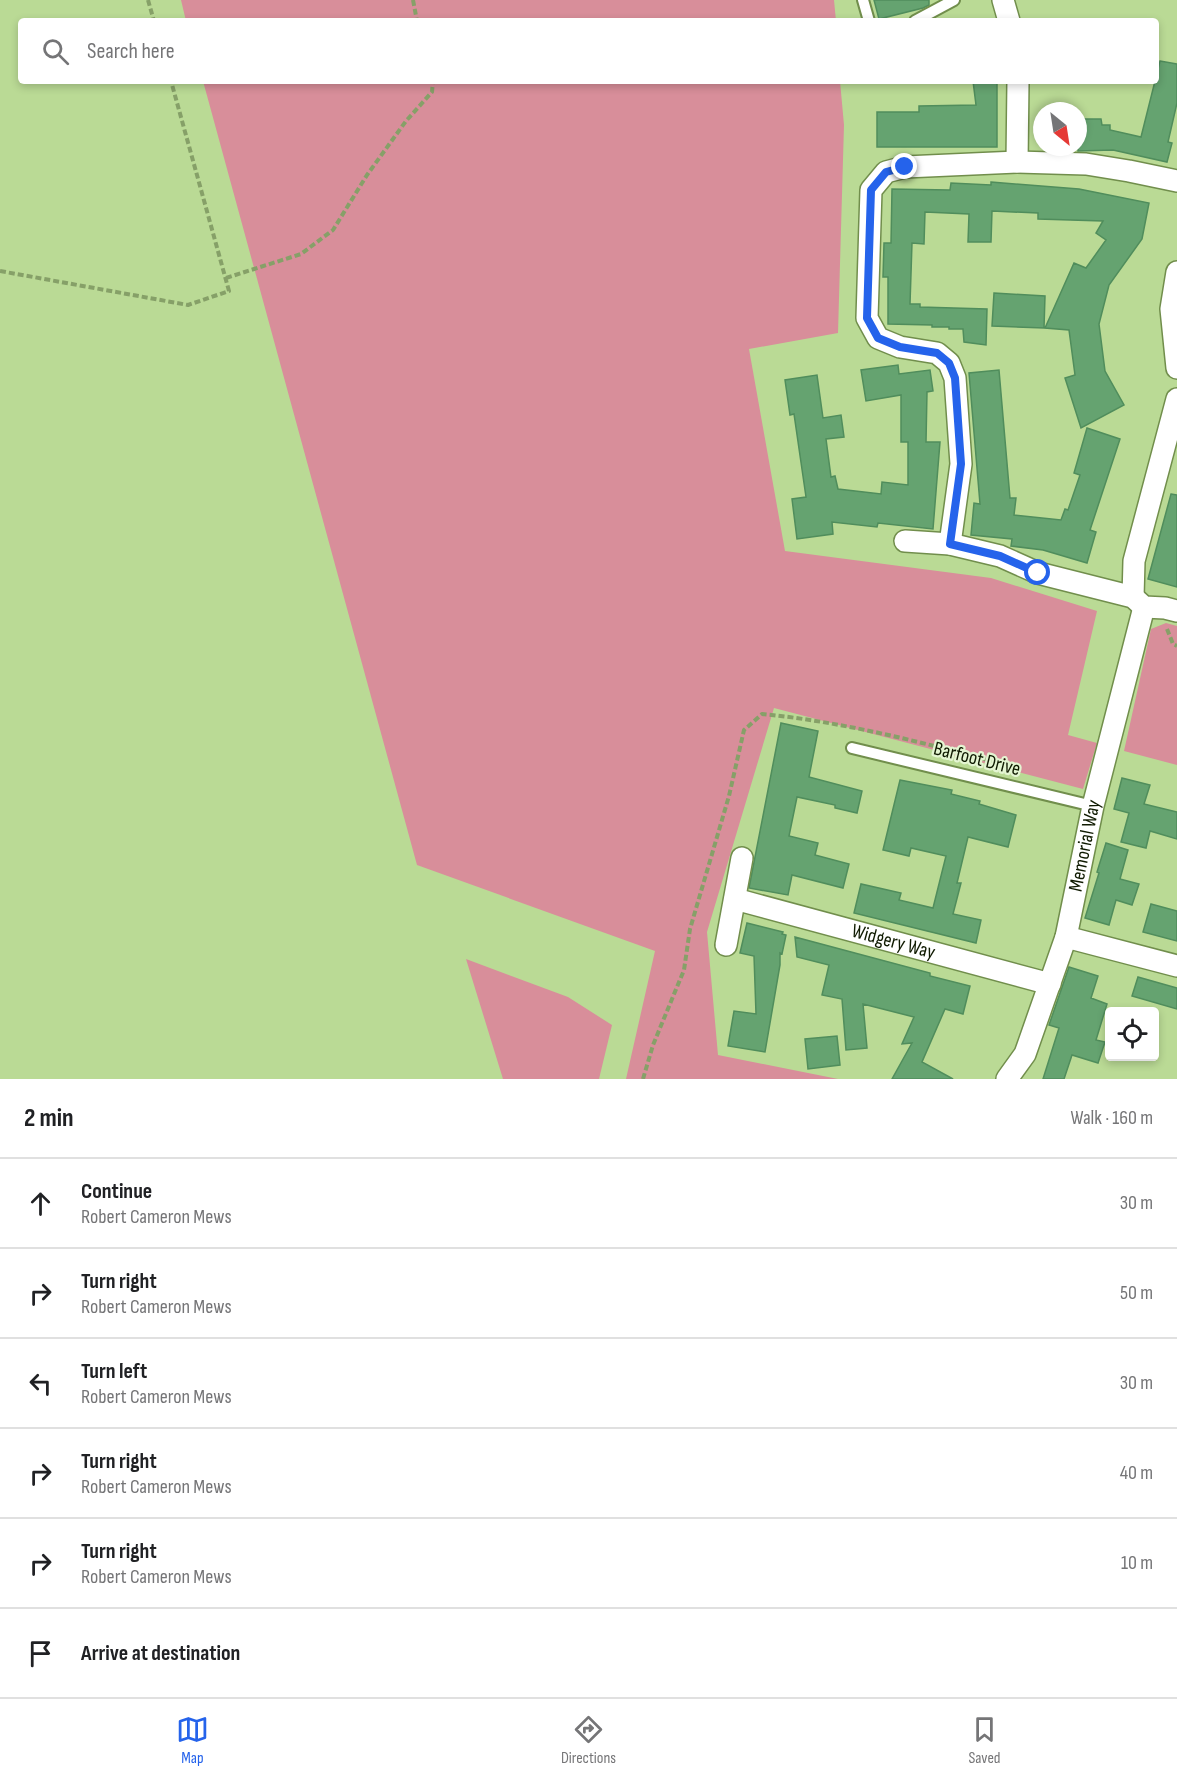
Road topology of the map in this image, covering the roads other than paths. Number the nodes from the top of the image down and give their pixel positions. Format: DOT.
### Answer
graph roads {
  1 [pos="863,0"];
  2 [pos="954,0"];
  3 [pos="1003,0"];
  4 [pos="868,18"];
  5 [pos="921,18"];
  6 [pos="1008,18"];
  7 [pos="1018,84"];
  8 [pos="1017,162"];
  9 [pos="1177,181"];
  10 [pos="1177,272"];
  11 [pos="1176,342"];
  12 [pos="1177,368"];
  13 [pos="1177,399"];
  14 [pos="905,541"];
  15 [pos="950,544"];
  16 [pos="1138,602"];
  17 [pos="1177,611"];
  18 [pos="852,748"];
  19 [pos="1093,806"];
  20 [pos="742,858"];
  21 [pos="735,899"];
  22 [pos="1066,937"];
  23 [pos="726,945"];
  24 [pos="1177,966"];
  25 [pos="1050,984"];
  26 [pos="1007,1079"];
  1 -- 4 [label="lane"];
  2 -- 5 [label="lane"];
  3 -- 6 [label="street"];
  7 -- 8 [label="street"];
  8 -- 9 [label="street"];
  8 -- 15 [label="street"];
  10 -- 11 [label="street"];
  11 -- 12 [label="street"];
  13 -- 16 [label="street, Memorial Way"];
  14 -- 15 [label="street"];
  15 -- 16 [label="street"];
  16 -- 17 [label="street"];
  16 -- 19 [label="street, Memorial Way"];
  18 -- 19 [label="lane, Barfoot Drive"];
  19 -- 22 [label="street, Memorial Way"];
  20 -- 21 [label="street"];
  21 -- 23 [label="street"];
  21 -- 25 [label="street, Widgery Way"];
  22 -- 24 [label="street"];
  22 -- 25 [label="street, Memorial Way"];
  25 -- 26 [label="street, Memorial Way"];
}
